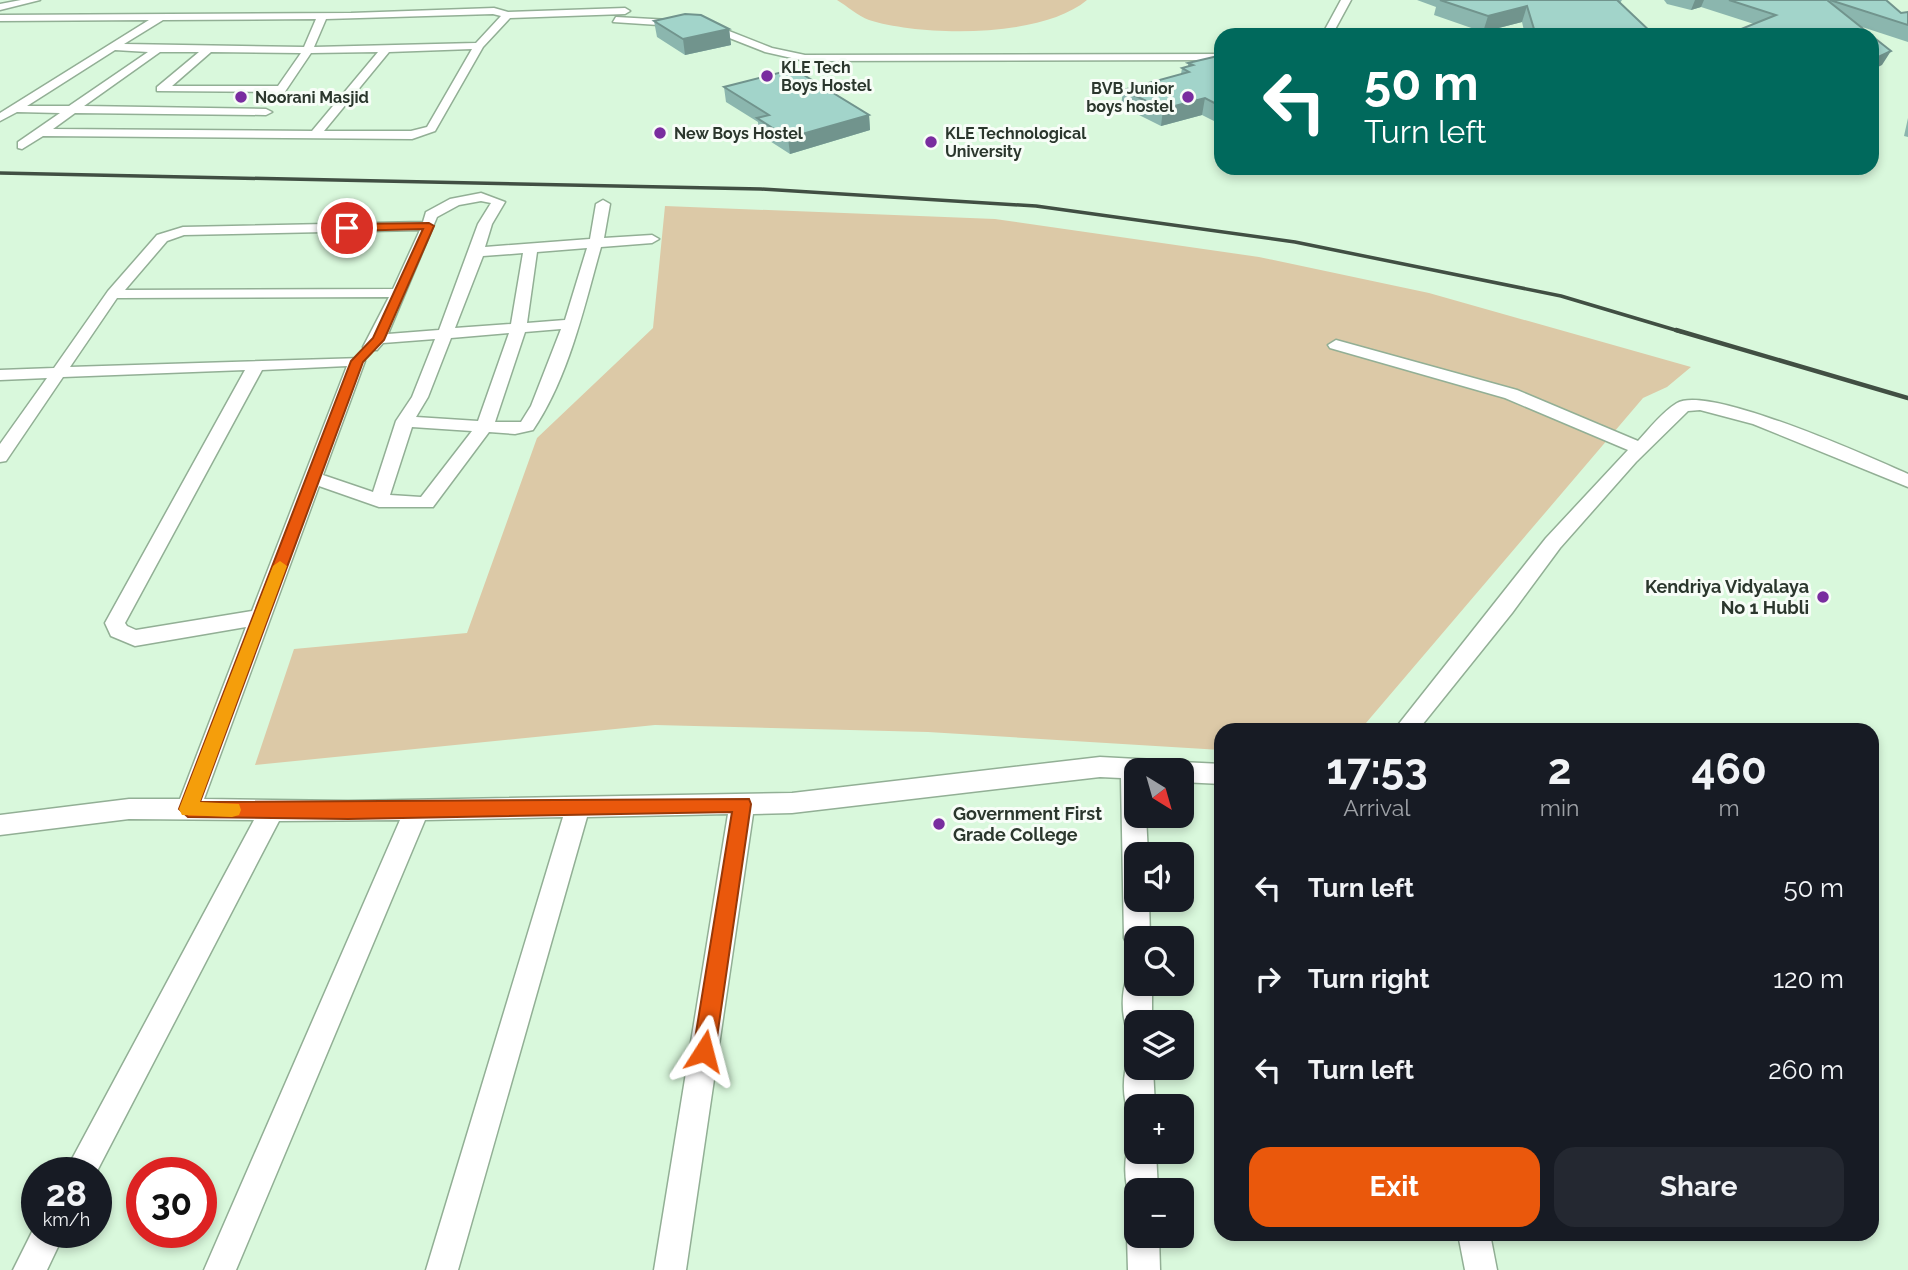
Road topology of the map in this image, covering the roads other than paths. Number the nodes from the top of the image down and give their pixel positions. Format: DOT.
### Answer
graph roads {
  1 [pos="26,0"];
  2 [pos="35,0"];
  3 [pos="1346,0"];
  4 [pos="402,3"];
  5 [pos="221,5"];
  6 [pos="2,7"];
  7 [pos="176,15"];
  8 [pos="279,15"];
  9 [pos="507,15"];
  10 [pos="163,16"];
  11 [pos="322,16"];
  12 [pos="351,16"];
  13 [pos="0,18"];
  14 [pos="1331,28"];
  15 [pos="256,41"];
  16 [pos="479,46"];
  17 [pos="112,47"];
  18 [pos="387,48"];
  19 [pos="158,49"];
  20 [pos="208,50"];
  21 [pos="308,50"];
  22 [pos="1214,57"];
  23 [pos="282,89"];
  24 [pos="14,109"];
  25 [pos="72,110"];
  26 [pos="265,112"];
  27 [pos="0,118"];
  28 [pos="40,132"];
  29 [pos="250,132"];
  30 [pos="315,134"];
  31 [pos="22,145"];
  32 [pos="603,204"];
  33 [pos="429,226"];
  34 [pos="652,239"];
  35 [pos="596,242"];
  36 [pos="531,247"];
  37 [pos="477,252"];
  38 [pos="400,293"];
  39 [pos="113,294"];
  40 [pos="571,324"];
  41 [pos="518,329"];
  42 [pos="445,334"];
  43 [pos="378,340"];
  44 [pos="1336,345"];
  45 [pos="357,361"];
  46 [pos="256,365"];
  47 [pos="58,372"];
  48 [pos="0,375"];
  49 [pos="405,421"];
  50 [pos="485,426"];
  51 [pos="1640,448"];
  52 [pos="0,457"];
  53 [pos="313,478"];
  54 [pos="1908,481"];
  55 [pos="379,501"];
  56 [pos="261,617"];
  57 [pos="1411,723"];
  58 [pos="1124,768"];
  59 [pos="1194,773"];
  60 [pos="1214,774"];
  61 [pos="742,804"];
  62 [pos="578,807"];
  63 [pos="188,809"];
  64 [pos="272,810"];
  65 [pos="417,810"];
  66 [pos="0,825"];
  67 [pos="88,1157"];
  68 [pos="1475,1241"];
  69 [pos="41,1248"];
  70 [pos="1143,1248"];
  71 [pos="29,1270"];
  72 [pos="220,1270"];
  73 [pos="442,1270"];
  74 [pos="670,1270"];
  75 [pos="1144,1270"];
  76 [pos="1481,1270"];
  1 -- 6 [label="street"];
  2 -- 6 [label="street"];
  3 -- 14 [label="street"];
  4 -- 12 [label="street"];
  5 -- 7 [label="street"];
  7 -- 8 [label="street"];
  7 -- 10 [label="street"];
  8 -- 11 [label="street"];
  8 -- 15 [label="street"];
  9 -- 12 [label="street"];
  9 -- 16 [label="street"];
  9 -- 22 [label="street"];
  10 -- 13 [label="street"];
  10 -- 17 [label="street"];
  11 -- 12 [label="street"];
  11 -- 21 [label="street"];
  15 -- 20 [label="street"];
  15 -- 21 [label="street"];
  16 -- 18 [label="street"];
  16 -- 30 [label="street"];
  17 -- 19 [label="street"];
  17 -- 24 [label="street"];
  18 -- 21 [label="street"];
  18 -- 30 [label="street"];
  19 -- 20 [label="street"];
  19 -- 25 [label="street"];
  20 -- 23 [label="street"];
  21 -- 23 [label="street"];
  23 -- 26 [label="street"];
  24 -- 25 [label="street"];
  24 -- 27 [label="street"];
  25 -- 26 [label="street"];
  25 -- 28 [label="street"];
  26 -- 29 [label="street"];
  28 -- 29 [label="street"];
  28 -- 31 [label="street"];
  29 -- 30 [label="street"];
  32 -- 35 [label="street"];
  33 -- 37 [label="street"];
  33 -- 38 [label="street"];
  33 -- 39 [label="street"];
  34 -- 35 [label="street"];
  35 -- 36 [label="street"];
  35 -- 40 [label="street"];
  36 -- 37 [label="street"];
  36 -- 41 [label="street"];
  37 -- 42 [label="street"];
  38 -- 39 [label="street"];
  38 -- 43 [label="street"];
  39 -- 47 [label="street"];
  40 -- 41 [label="street"];
  40 -- 50 [label="street"];
  41 -- 42 [label="street"];
  41 -- 50 [label="street"];
  42 -- 43 [label="street"];
  42 -- 49 [label="street"];
  43 -- 45 [label="street"];
  44 -- 51 [label="street"];
  45 -- 46 [label="street"];
  45 -- 53 [label="street"];
  46 -- 47 [label="street"];
  46 -- 56 [label="street"];
  47 -- 48 [label="street"];
  47 -- 52 [label="street"];
  49 -- 50 [label="street"];
  49 -- 55 [label="street"];
  50 -- 55 [label="street"];
  51 -- 54 [label="street"];
  51 -- 57 [label="street"];
  53 -- 55 [label="street"];
  53 -- 56 [label="street"];
  56 -- 63 [label="street"];
  58 -- 61 [label="street"];
  59 -- 60 [label="street"];
  61 -- 62 [label="street"];
  61 -- 74 [label="street"];
  62 -- 65 [label="street"];
  62 -- 73 [label="street"];
  63 -- 64 [label="street"];
  63 -- 66 [label="street"];
  64 -- 65 [label="street"];
  64 -- 67 [label="street"];
  65 -- 72 [label="street"];
  68 -- 76 [label="street"];
  69 -- 71 [label="street"];
  70 -- 75 [label="street"];
}
